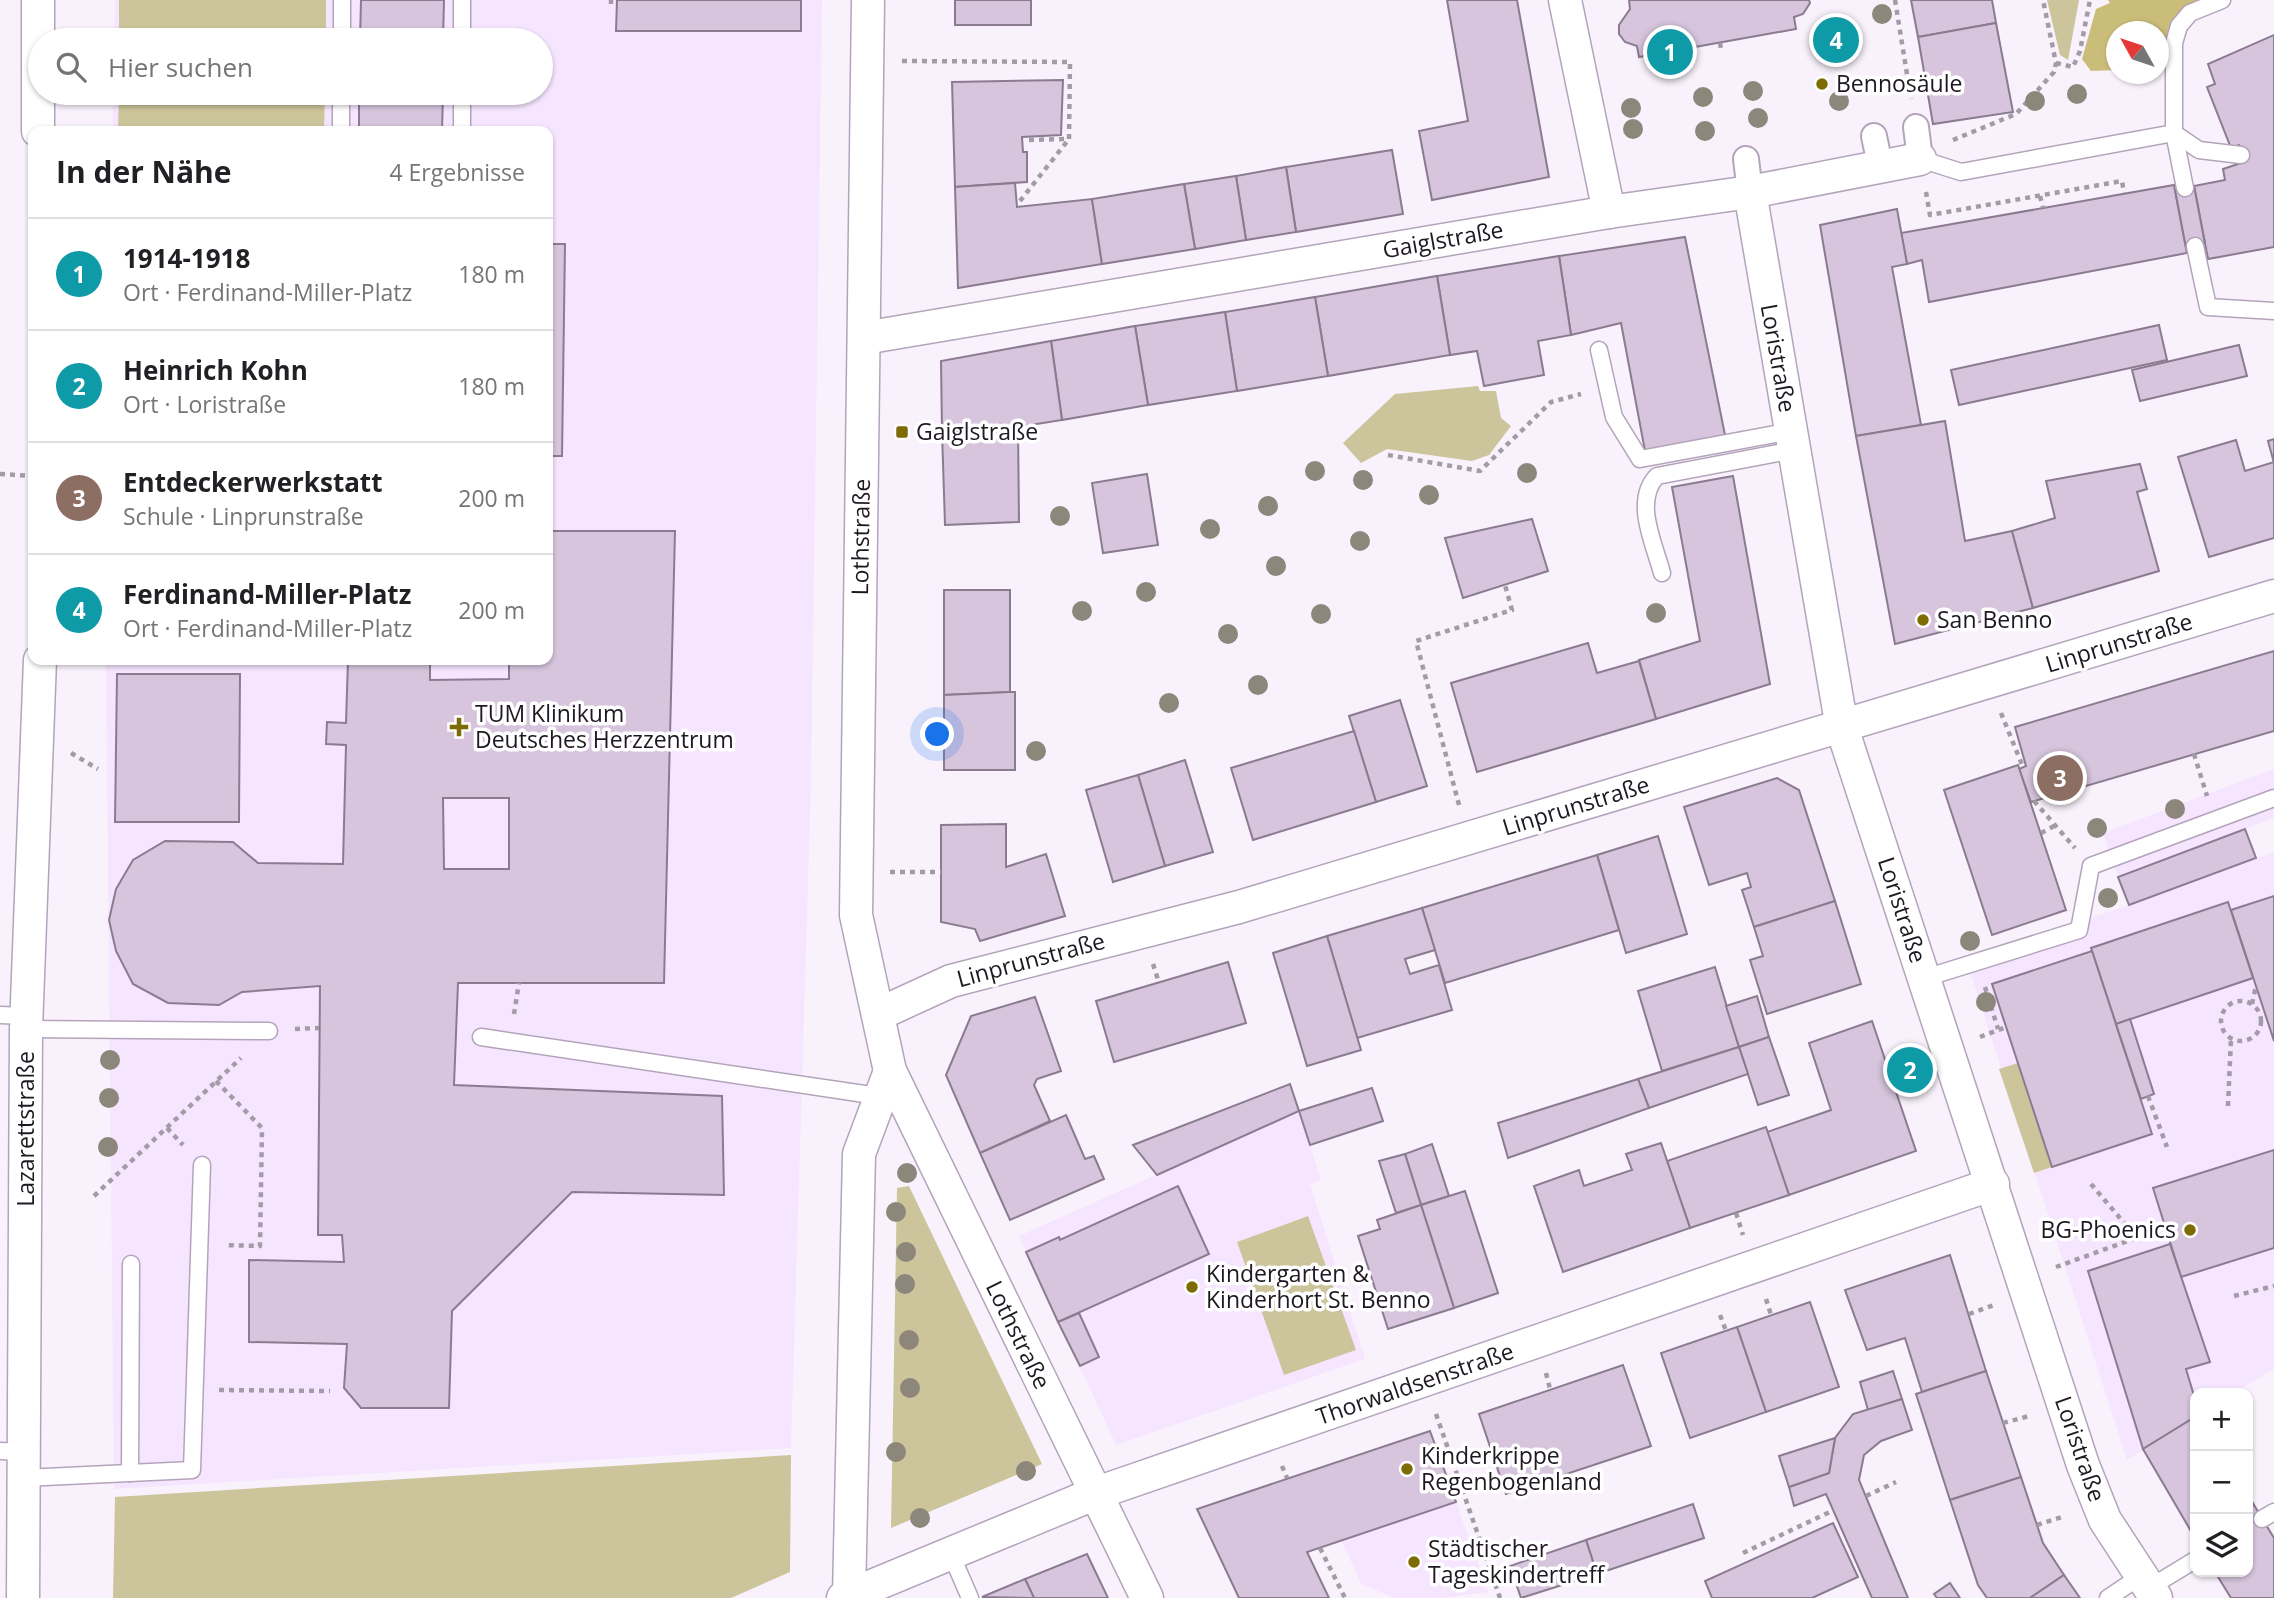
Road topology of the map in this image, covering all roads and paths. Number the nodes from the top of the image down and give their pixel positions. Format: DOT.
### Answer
graph roads {
  1 [pos="37,0"];
  2 [pos="342,0"];
  3 [pos="462,0"];
  4 [pos="869,0"];
  5 [pos="1565,0"];
  6 [pos="1895,0"];
  7 [pos="2043,0"];
  8 [pos="2090,0"];
  9 [pos="2222,0"];
  10 [pos="37,28"];
  11 [pos="342,28"];
  12 [pos="462,28"];
  13 [pos="867,61"];
  14 [pos="2056,63"];
  15 [pos="38,105"];
  16 [pos="341,105"];
  17 [pos="462,105"];
  18 [pos="38,126"];
  19 [pos="341,126"];
  20 [pos="462,126"];
  21 [pos="1916,127"];
  22 [pos="2174,133"];
  23 [pos="1069,139"];
  24 [pos="1025,140"];
  25 [pos="1948,142"];
  26 [pos="2241,155"];
  27 [pos="1746,159"];
  28 [pos="1920,159"];
  29 [pos="2185,188"];
  30 [pos="1750,192"];
  31 [pos="1926,193"];
  32 [pos="2124,193"];
  33 [pos="2040,196"];
  34 [pos="1020,201"];
  35 [pos="2043,208"];
  36 [pos="1609,212"];
  37 [pos="2196,246"];
  38 [pos="2274,311"];
  39 [pos="864,338"];
  40 [pos="1599,350"];
  41 [pos="1607,387"];
  42 [pos="1792,441"];
  43 [pos="1388,455"];
  44 [pos="0,474"];
  45 [pos="28,476"];
  46 [pos="1662,573"];
  47 [pos="1505,585"];
  48 [pos="2274,596"];
  49 [pos="40,665"];
  50 [pos="1988,683"];
  51 [pos="1842,728"];
  52 [pos="2194,754"];
  53 [pos="2023,767"];
  54 [pos="2274,798"];
  55 [pos="2034,801"];
  56 [pos="2215,820"];
  57 [pos="2056,825"];
  58 [pos="2041,833"];
  59 [pos="1468,839"];
  60 [pos="2091,866"];
  61 [pos="856,871"];
  62 [pos="941,872"];
  63 [pos="1152,960"];
  64 [pos="1925,978"];
  65 [pos="1160,983"];
  66 [pos="2256,986"];
  67 [pos="1987,993"];
  68 [pos="2252,1004"];
  69 [pos="879,1014"];
  70 [pos="18,1020"];
  71 [pos="2006,1027"];
  72 [pos="319,1028"];
  73 [pos="1998,1029"];
  74 [pos="269,1031"];
  75 [pos="481,1037"];
  76 [pos="1980,1037"];
  77 [pos="2231,1039"];
  78 [pos="1914,1063"];
  79 [pos="1890,1072"];
  80 [pos="216,1081"];
  81 [pos="884,1084"];
  82 [pos="2148,1096"];
  83 [pos="2228,1106"];
  84 [pos="2167,1147"];
  85 [pos="202,1165"];
  86 [pos="1993,1184"];
  87 [pos="2091,1184"];
  88 [pos="94,1196"];
  89 [pos="1735,1213"];
  90 [pos="2166,1229"];
  91 [pos="1744,1236"];
  92 [pos="2137,1238"];
  93 [pos="199,1244"];
  94 [pos="131,1264"];
  95 [pos="2055,1267"];
  96 [pos="2274,1286"];
  97 [pos="2234,1296"];
  98 [pos="1994,1305"];
  99 [pos="1969,1314"];
  100 [pos="194,1390"];
  101 [pos="330,1391"];
  102 [pos="1432,1402"];
  103 [pos="2032,1415"];
  104 [pos="2003,1423"];
  105 [pos="16,1460"];
  106 [pos="130,1472"];
  107 [pos="1896,1482"];
  108 [pos="1094,1494"];
  109 [pos="1866,1496"];
  110 [pos="1834,1510"];
  111 [pos="2064,1517"];
  112 [pos="2037,1525"];
  113 [pos="1320,1548"];
  114 [pos="1743,1553"];
  115 [pos="951,1554"];
  116 [pos="2190,1563"];
  117 [pos="2148,1587"];
  118 [pos="846,1597"];
  119 [pos="23,1598"];
  120 [pos="970,1598"];
  121 [pos="1147,1598"];
  122 [pos="1345,1598"];
  123 [pos="1500,1598"];
  124 [pos="2108,1598"];
  1 -- 10 [label="street"];
  2 -- 11 [label="lane"];
  3 -- 12 [label="lane"];
  4 -- 13 [label="street, Lothstraße"];
  5 -- 36 [label="street"];
  6 -- 21 [label="path"];
  7 -- 14 [label="path"];
  8 -- 14 [label="path"];
  9 -- 22 [label="lane"];
  13 -- 23 [label="path"];
  13 -- 39 [label="street, Lothstraße"];
  14 -- 25 [label="path"];
  15 -- 18 [label="street"];
  16 -- 19 [label="lane"];
  17 -- 20 [label="lane"];
  21 -- 28 [label="street"];
  22 -- 26 [label="lane"];
  22 -- 28 [label="lane"];
  22 -- 29 [label="lane"];
  23 -- 24 [label="path"];
  23 -- 34 [label="path"];
  27 -- 30 [label="street"];
  28 -- 30 [label="street, Gaiglstraße"];
  30 -- 36 [label="street, Gaiglstraße"];
  30 -- 42 [label="street, Loristraße"];
  31 -- 33 [label="path"];
  32 -- 33 [label="path"];
  33 -- 35 [label="path"];
  36 -- 39 [label="street, Gaiglstraße"];
  37 -- 38 [label="lane"];
  39 -- 61 [label="street, Lothstraße"];
  40 -- 41 [label="lane"];
  41 -- 42 [label="lane"];
  41 -- 43 [label="path"];
  42 -- 46 [label="lane"];
  42 -- 51 [label="street, Loristraße"];
  44 -- 45 [label="path"];
  47 -- 59 [label="path"];
  48 -- 50 [label="street, Linprunstraße"];
  49 -- 70 [label="street, Lazarettstraße"];
  50 -- 51 [label="street, Linprunstraße"];
  50 -- 53 [label="path"];
  51 -- 59 [label="street, Linprunstraße"];
  51 -- 64 [label="street, Loristraße"];
  52 -- 56 [label="path"];
  54 -- 56 [label="lane"];
  55 -- 57 [label="path"];
  56 -- 60 [label="lane"];
  57 -- 58 [label="path"];
  57 -- 60 [label="path"];
  59 -- 69 [label="street, Linprunstraße"];
  60 -- 64 [label="lane"];
  61 -- 62 [label="path"];
  61 -- 69 [label="street, Lothstraße"];
  63 -- 65 [label="path"];
  64 -- 86 [label="street, Loristraße"];
  66 -- 68 [label="path"];
  67 -- 73 [label="path"];
  68 -- 77 [label="path"];
  68 -- 77 [label="path"];
  69 -- 81 [label="street, Lothstraße"];
  70 -- 74 [label="lane"];
  70 -- 105 [label="street, Lazarettstraße"];
  71 -- 73 [label="path"];
  72 -- 74 [label="path"];
  73 -- 76 [label="path"];
  74 -- 80 [label="path"];
  75 -- 81 [label="lane"];
  77 -- 83 [label="path"];
  78 -- 79 [label="path"];
  80 -- 88 [label="path"];
  80 -- 93 [label="path"];
  81 -- 108 [label="street, Lothstraße"];
  81 -- 118 [label="street, Lothstraße"];
  82 -- 84 [label="path"];
  85 -- 93 [label="lane"];
  86 -- 108 [label="street, Thorwaldsenstraße"];
  86 -- 117 [label="street, Loristraße"];
  87 -- 92 [label="path"];
  89 -- 91 [label="path"];
  90 -- 92 [label="path"];
  92 -- 95 [label="path"];
  93 -- 100 [label="lane"];
  94 -- 106 [label="lane"];
  96 -- 97 [label="path"];
  98 -- 99 [label="path"];
  100 -- 101 [label="path"];
  100 -- 106 [label="lane"];
  102 -- 123 [label="path"];
  103 -- 104 [label="path"];
  105 -- 106 [label="lane"];
  105 -- 119 [label="street, Lazarettstraße"];
  107 -- 109 [label="path"];
  108 -- 115 [label="street, Thorwaldsenstraße"];
  108 -- 121 [label="street, Lothstraße"];
  110 -- 114 [label="path"];
  111 -- 112 [label="path"];
  113 -- 122 [label="path"];
  115 -- 118 [label="street, Thorwaldsenstraße"];
  115 -- 120 [label="lane"];
  116 -- 117 [label="lane"];
  117 -- 124 [label="lane"];
}
